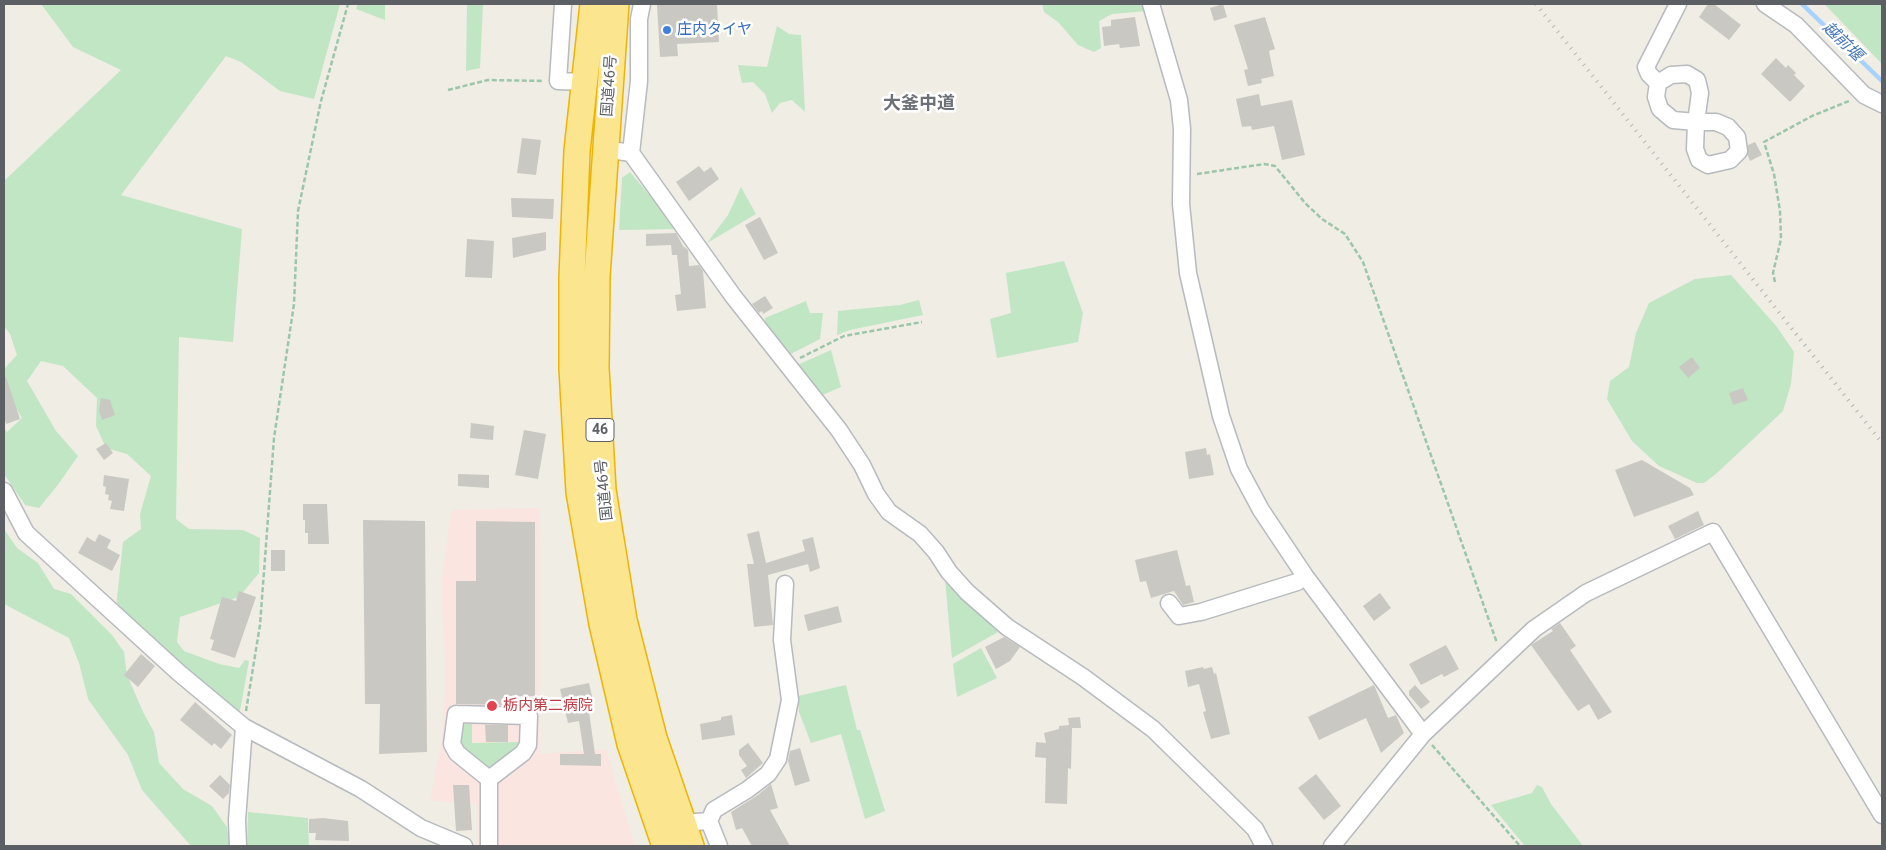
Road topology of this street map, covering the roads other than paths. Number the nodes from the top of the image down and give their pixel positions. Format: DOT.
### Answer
graph roads {
  1 [pos="563,4"];
  2 [pos="593,4"];
  3 [pos="616,4"];
  4 [pos="642,4"];
  5 [pos="1151,4"];
  6 [pos="1678,4"];
  7 [pos="1765,4"];
  8 [pos="584,82"];
  9 [pos="1658,83"];
  10 [pos="1882,104"];
  11 [pos="605,149"];
  12 [pos="631,153"];
  13 [pos="4,491"];
  14 [pos="1305,576"];
  15 [pos="785,584"];
  16 [pos="1168,602"];
  17 [pos="244,727"];
  18 [pos="1423,734"];
  19 [pos="489,780"];
  20 [pos="1882,815"];
  21 [pos="709,821"];
  22 [pos="682,822"];
  23 [pos="238,846"];
  24 [pos="464,846"];
  25 [pos="488,846"];
  26 [pos="665,846"];
  27 [pos="691,846"];
  28 [pos="720,846"];
  29 [pos="1264,846"];
  30 [pos="1332,846"];
  1 -- 8 [label="street"];
  2 -- 8 [label="highway, 国道46号 / 46"];
  3 -- 11 [label="highway, 国道46号 / 46"];
  4 -- 12 [label="street"];
  5 -- 14 [label="street"];
  6 -- 9 [label="street"];
  7 -- 10 [label="street"];
  8 -- 26 [label="highway, 国道46号 / 46"];
  9 -- 9 [label="street"];
  11 -- 12 [label="street"];
  11 -- 22 [label="highway, 国道46号 / 46"];
  12 -- 29 [label="street"];
  13 -- 17 [label="street"];
  14 -- 16 [label="street"];
  14 -- 18 [label="street"];
  15 -- 21 [label="street"];
  17 -- 23 [label="street"];
  17 -- 24 [label="street"];
  18 -- 20 [label="street"];
  18 -- 30 [label="street"];
  19 -- 19 [label="street"];
  19 -- 25 [label="street"];
  21 -- 22 [label="street"];
  21 -- 28 [label="street"];
  22 -- 27 [label="highway, 国道46号 / 46"];
}
